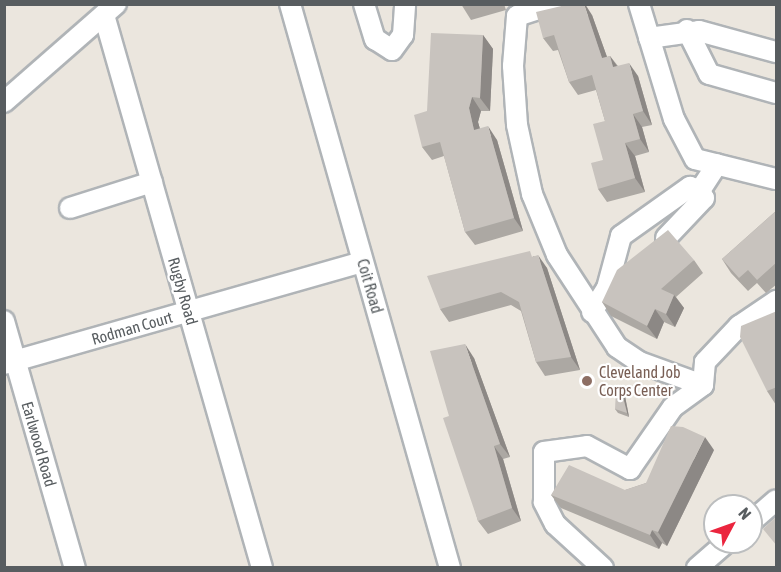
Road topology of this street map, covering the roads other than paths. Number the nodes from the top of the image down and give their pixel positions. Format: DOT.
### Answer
graph roads {
  1 [pos="290,4"];
  2 [pos="364,4"];
  3 [pos="405,4"];
  4 [pos="554,4"];
  5 [pos="639,4"];
  6 [pos="110,10"];
  7 [pos="687,30"];
  8 [pos="649,38"];
  9 [pos="777,52"];
  10 [pos="777,93"];
  11 [pos="4,102"];
  12 [pos="717,164"];
  13 [pos="777,179"];
  14 [pos="152,182"];
  15 [pos="699,192"];
  16 [pos="70,208"];
  17 [pos="666,238"];
  18 [pos="362,262"];
  19 [pos="777,302"];
  20 [pos="189,311"];
  21 [pos="592,312"];
  22 [pos="4,321"];
  23 [pos="10,363"];
  24 [pos="703,385"];
  25 [pos="777,500"];
  26 [pos="763,512"];
  27 [pos="713,554"];
  28 [pos="75,567"];
  29 [pos="262,567"];
  30 [pos="450,567"];
  31 [pos="603,567"];
  32 [pos="697,567"];
  1 -- 18 [label="street, Coit Road"];
  2 -- 3 [label="street"];
  4 -- 21 [label="street"];
  5 -- 8 [label="street"];
  6 -- 11 [label="street"];
  6 -- 14 [label="street, Rugby Road"];
  7 -- 8 [label="street"];
  7 -- 9 [label="street"];
  7 -- 10 [label="street"];
  8 -- 12 [label="street"];
  12 -- 13 [label="street"];
  12 -- 15 [label="street"];
  14 -- 16 [label="street"];
  14 -- 20 [label="street, Rugby Road"];
  15 -- 17 [label="street"];
  15 -- 21 [label="street"];
  18 -- 20 [label="street, Rodman Court"];
  18 -- 30 [label="street, Coit Road"];
  19 -- 24 [label="street"];
  20 -- 23 [label="street, Rodman Court"];
  20 -- 29 [label="street, Rugby Road"];
  21 -- 24 [label="street"];
  22 -- 23 [label="street, Earlwood Road"];
  23 -- 28 [label="street, Earlwood Road"];
  24 -- 31 [label="street"];
  25 -- 26 [label="street"];
  27 -- 32 [label="street"];
}
